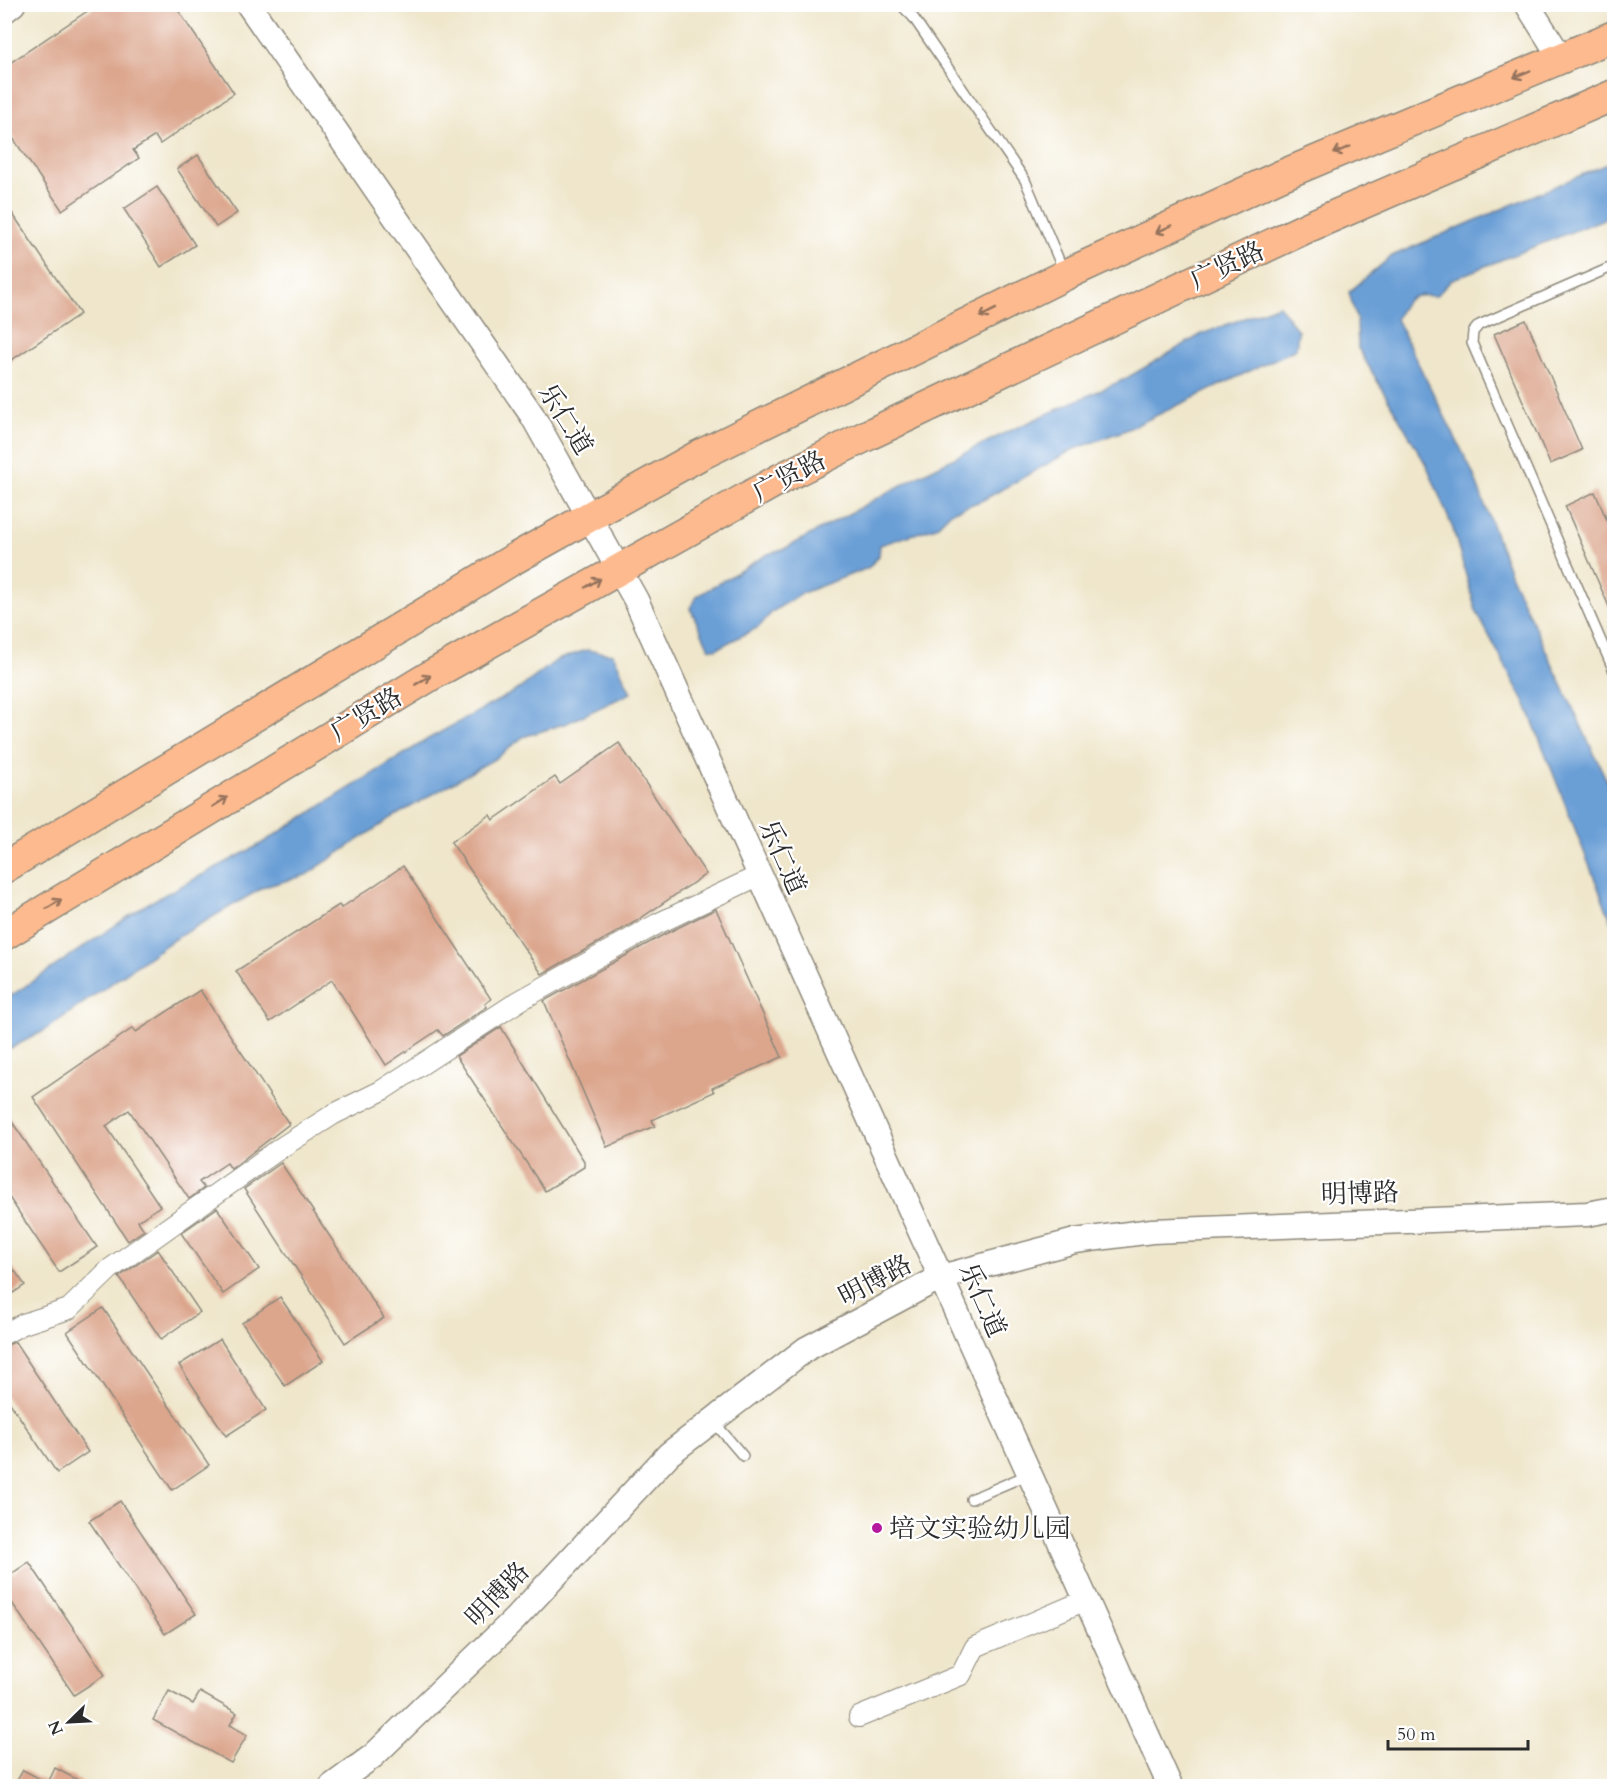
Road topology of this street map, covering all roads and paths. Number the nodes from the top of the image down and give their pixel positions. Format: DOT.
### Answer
graph roads {
  1 [pos="14,4"];
  2 [pos="248,4"];
  3 [pos="900,4"];
  4 [pos="1527,4"];
  5 [pos="4,11"];
  6 [pos="1614,36"];
  7 [pos="1561,58"];
  8 [pos="1614,95"];
  9 [pos="1614,266"];
  10 [pos="1065,275"];
  11 [pos="590,515"];
  12 [pos="620,568"];
  13 [pos="1614,671"];
  14 [pos="4,868"];
  15 [pos="760,875"];
  16 [pos="4,935"];
  17 [pos="1614,1209"];
  18 [pos="941,1277"];
  19 [pos="4,1334"];
  20 [pos="712,1421"];
  21 [pos="743,1456"];
  22 [pos="1030,1474"];
  23 [pos="971,1499"];
  24 [pos="1086,1600"];
  25 [pos="860,1717"];
  26 [pos="332,1786"];
  27 [pos="1170,1786"];
  1 -- 5 [label="street"];
  2 -- 11 [label="street, 乐仁道"];
  3 -- 10 [label="lane"];
  4 -- 7 [label="street"];
  6 -- 7 [label="main road"];
  7 -- 10 [label="main road, one-way"];
  8 -- 12 [label="main road, 广贤路"];
  9 -- 13 [label="lane"];
  10 -- 11 [label="main road, one-way"];
  11 -- 12 [label="street, 乐仁道"];
  11 -- 14 [label="main road"];
  12 -- 15 [label="street, 乐仁道"];
  16 -- 12 [label="main road, 广贤路, one-way"];
  15 -- 18 [label="street, 乐仁道"];
  15 -- 19 [label="street"];
  17 -- 18 [label="street, 明博路"];
  18 -- 20 [label="street, 明博路"];
  18 -- 22 [label="street, 乐仁道"];
  20 -- 21 [label="lane"];
  20 -- 26 [label="street, 明博路"];
  22 -- 23 [label="lane"];
  22 -- 24 [label="street, 乐仁道"];
  24 -- 25 [label="street"];
  24 -- 27 [label="street, 乐仁道"];
}
